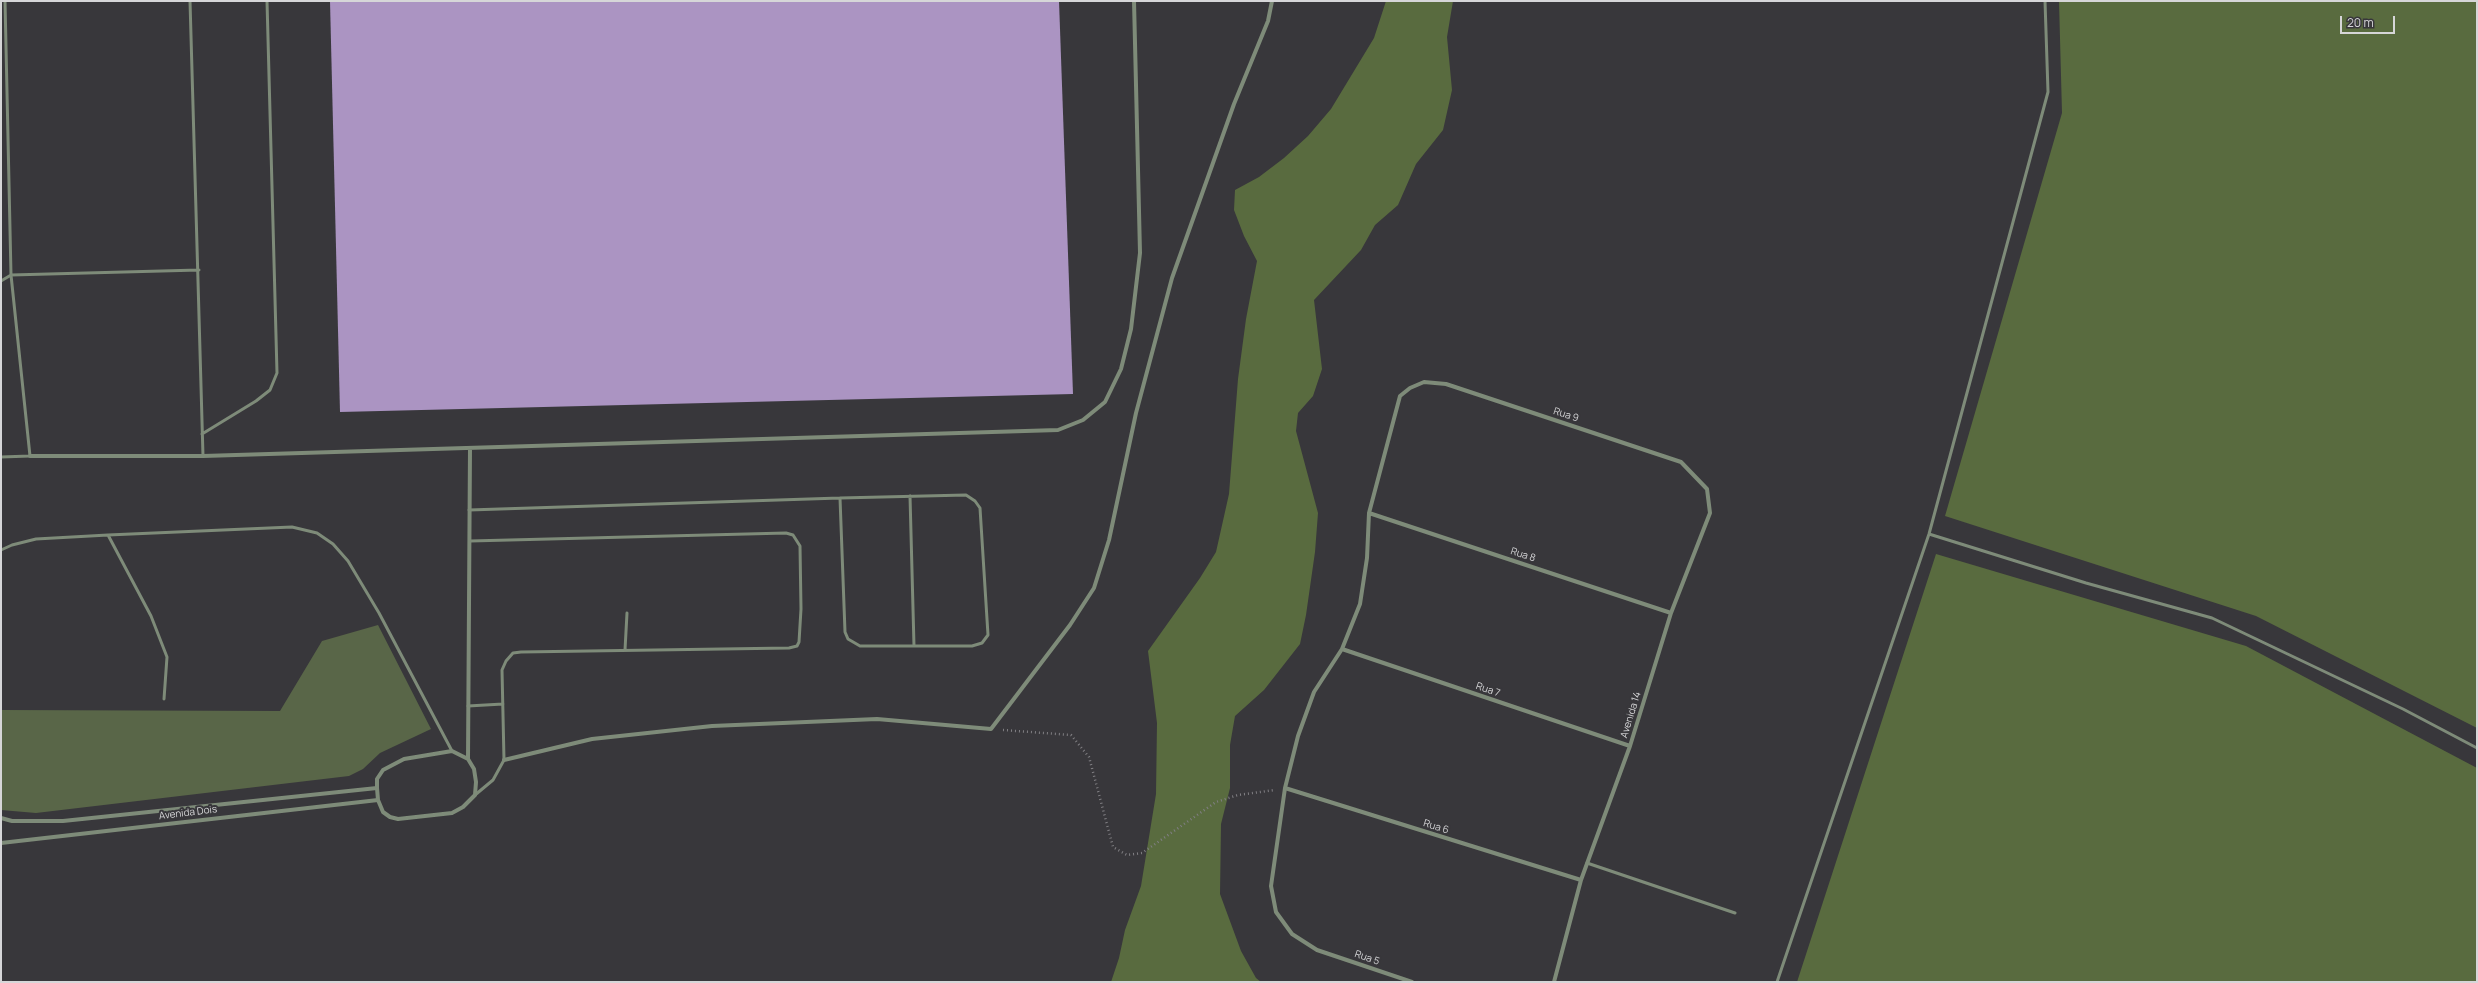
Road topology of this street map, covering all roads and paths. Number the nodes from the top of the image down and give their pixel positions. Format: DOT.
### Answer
graph roads {
  1 [pos="5,1"];
  2 [pos="190,1"];
  3 [pos="267,1"];
  4 [pos="1134,1"];
  5 [pos="1272,1"];
  6 [pos="2045,1"];
  7 [pos="199,270"];
  8 [pos="11,275"];
  9 [pos="1,281"];
  10 [pos="202,434"];
  11 [pos="470,448"];
  12 [pos="30,456"];
  13 [pos="203,456"];
  14 [pos="1,457"];
  15 [pos="1681,462"];
  16 [pos="910,496"];
  17 [pos="840,498"];
  18 [pos="469,510"];
  19 [pos="1369,513"];
  20 [pos="1930,534"];
  21 [pos="108,535"];
  22 [pos="470,541"];
  23 [pos="1,550"];
  24 [pos="627,613"];
  25 [pos="1671,613"];
  26 [pos="914,646"];
  27 [pos="1342,649"];
  28 [pos="625,650"];
  29 [pos="164,699"];
  30 [pos="503,704"];
  31 [pos="468,706"];
  32 [pos="991,729"];
  33 [pos="1630,746"];
  34 [pos="2477,748"];
  35 [pos="452,751"];
  36 [pos="468,759"];
  37 [pos="504,760"];
  38 [pos="377,788"];
  39 [pos="1285,788"];
  40 [pos="475,796"];
  41 [pos="378,800"];
  42 [pos="1,818"];
  43 [pos="1,843"];
  44 [pos="1587,863"];
  45 [pos="1581,880"];
  46 [pos="1735,913"];
  47 [pos="1412,982"];
  48 [pos="1554,982"];
  49 [pos="1777,982"];
  1 -- 8 [label="lane"];
  2 -- 7 [label="lane"];
  3 -- 10 [label="lane"];
  4 -- 11 [label="street"];
  5 -- 32 [label="street"];
  6 -- 20 [label="lane"];
  7 -- 8 [label="lane"];
  7 -- 10 [label="lane"];
  8 -- 9 [label="lane"];
  8 -- 12 [label="lane"];
  10 -- 13 [label="lane"];
  11 -- 13 [label="street"];
  11 -- 18 [label="street"];
  12 -- 13 [label="street"];
  12 -- 14 [label="lane"];
  15 -- 19 [label="street, Rua 9"];
  15 -- 25 [label="street, Avenida 14"];
  16 -- 17 [label="lane"];
  16 -- 26 [label="lane"];
  16 -- 26 [label="lane"];
  17 -- 18 [label="lane"];
  17 -- 26 [label="lane"];
  18 -- 22 [label="street"];
  19 -- 25 [label="street, Rua 8"];
  19 -- 27 [label="street, Rua 9"];
  20 -- 34 [label="lane"];
  20 -- 49 [label="lane"];
  21 -- 23 [label="lane"];
  21 -- 29 [label="lane"];
  21 -- 35 [label="lane"];
  22 -- 28 [label="lane"];
  22 -- 31 [label="street"];
  24 -- 28 [label="lane"];
  25 -- 33 [label="street, Avenida 14"];
  27 -- 33 [label="street, Rua 7"];
  27 -- 39 [label="street, Rua 5"];
  28 -- 30 [label="lane"];
  30 -- 31 [label="lane"];
  30 -- 37 [label="lane"];
  31 -- 36 [label="street"];
  32 -- 37 [label="street"];
  32 -- 39 [label="path"];
  33 -- 44 [label="street, Avenida 14"];
  35 -- 36 [label="street"];
  35 -- 38 [label="street"];
  36 -- 40 [label="street"];
  37 -- 40 [label="lane"];
  38 -- 41 [label="street"];
  38 -- 42 [label="street, Avenida Dois"];
  39 -- 45 [label="street, Rua 6"];
  39 -- 47 [label="street, Rua 5"];
  40 -- 41 [label="street"];
  41 -- 43 [label="street, Avenida Dois"];
  44 -- 45 [label="street, Avenida 14"];
  44 -- 46 [label="lane"];
  45 -- 48 [label="street, Avenida 14"];
}
